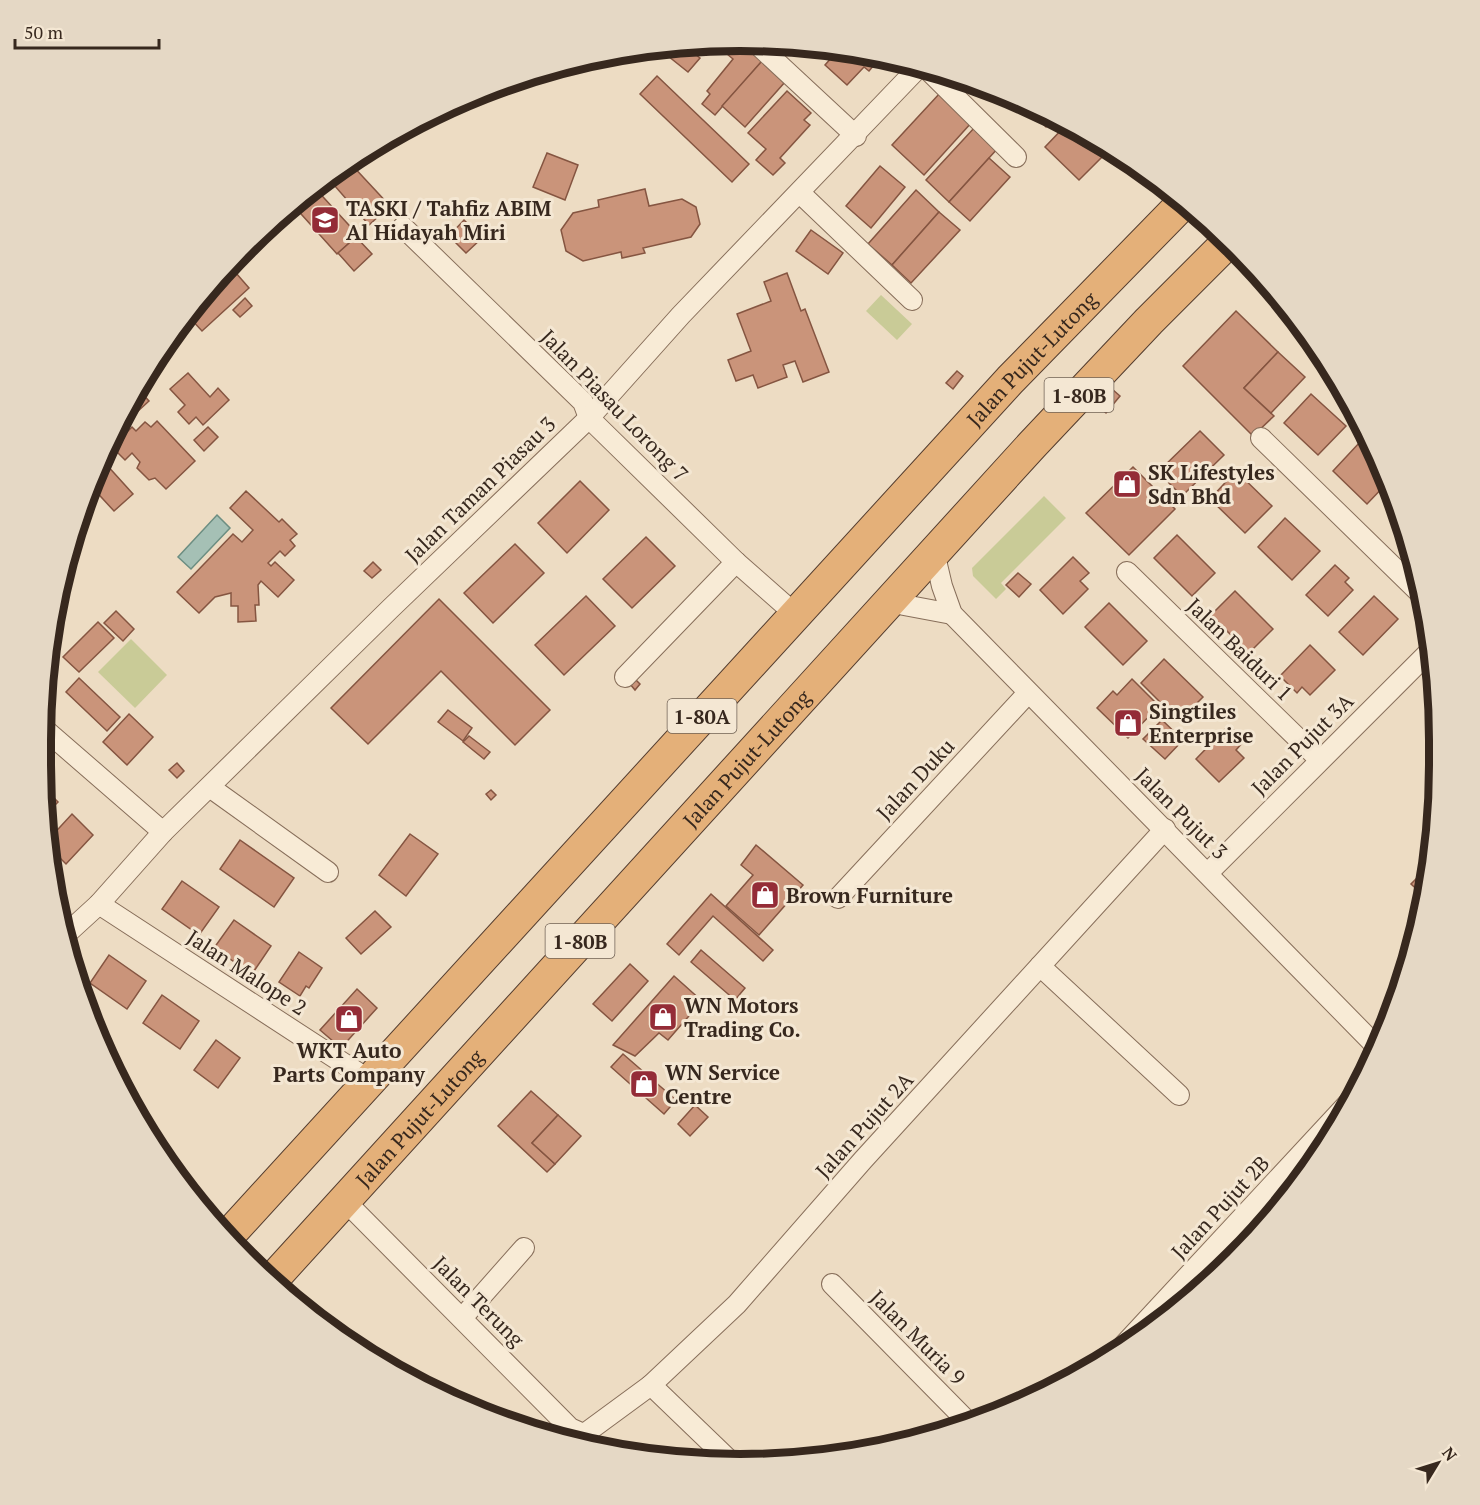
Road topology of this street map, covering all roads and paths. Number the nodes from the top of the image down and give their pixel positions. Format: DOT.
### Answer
graph roads {
  1 [pos="765,52"];
  2 [pos="913,73"];
  3 [pos="938,80"];
  4 [pos="856,135"];
  5 [pos="1016,157"];
  6 [pos="800,193"];
  7 [pos="1177,208"];
  8 [pos="403,227"];
  9 [pos="1222,248"];
  10 [pos="912,300"];
  11 [pos="589,418"];
  12 [pos="1261,438"];
  13 [pos="934,552"];
  14 [pos="736,562"];
  15 [pos="1127,572"];
  16 [pos="1411,584"];
  17 [pos="888,602"];
  18 [pos="795,614"];
  19 [pos="952,614"];
  20 [pos="1424,657"];
  21 [pos="625,677"];
  22 [pos="1028,693"];
  23 [pos="51,735"];
  24 [pos="1320,760"];
  25 [pos="211,788"];
  26 [pos="1165,829"];
  27 [pos="163,832"];
  28 [pos="328,872"];
  29 [pos="1208,873"];
  30 [pos="838,898"];
  31 [pos="99,904"];
  32 [pos="71,930"];
  33 [pos="1040,966"];
  34 [pos="1371,1041"];
  35 [pos="369,1080"];
  36 [pos="1179,1095"];
  37 [pos="1301,1165"];
  38 [pos="1289,1180"];
  39 [pos="344,1200"];
  40 [pos="233,1231"];
  41 [pos="524,1248"];
  42 [pos="277,1274"];
  43 [pos="832,1284"];
  44 [pos="1171,1302"];
  45 [pos="463,1317"];
  46 [pos="651,1385"];
  47 [pos="963,1416"];
  48 [pos="581,1433"];
  49 [pos="722,1454"];
  1 -- 4 [label="street"];
  2 -- 4 [label="street, Jalan Taman Piasau 3"];
  3 -- 5 [label="street"];
  4 -- 6 [label="street, Jalan Taman Piasau 3"];
  6 -- 10 [label="street"];
  6 -- 11 [label="street, Jalan Taman Piasau 3"];
  7 -- 18 [label="highway, Jalan Pujut-Lutong / 1-80A"];
  8 -- 11 [label="street, Jalan Piasau Lorong 7"];
  9 -- 13 [label="highway, Jalan Pujut-Lutong / 1-80B"];
  11 -- 14 [label="street, Jalan Piasau Lorong 7"];
  11 -- 25 [label="street, Jalan Taman Piasau 3"];
  12 -- 16 [label="street"];
  13 -- 17 [label="highway, Jalan Pujut-Lutong / 1-80B"];
  13 -- 19 [label="street, Jalan Pujut 3"];
  14 -- 18 [label="street, Jalan Piasau Lorong 7"];
  14 -- 21 [label="street"];
  15 -- 24 [label="street, Jalan Baiduri 1"];
  17 -- 19 [label="street"];
  17 -- 39 [label="highway, Jalan Pujut-Lutong / 1-80B"];
  18 -- 35 [label="highway, Jalan Pujut-Lutong / 1-80A"];
  19 -- 22 [label="street, Jalan Pujut 3"];
  20 -- 24 [label="street, Jalan Pujut 3A"];
  22 -- 26 [label="street, Jalan Pujut 3"];
  22 -- 30 [label="street, Jalan Duku"];
  23 -- 27 [label="street"];
  24 -- 29 [label="street, Jalan Pujut 3A"];
  25 -- 27 [label="street, Jalan Taman Piasau 3"];
  25 -- 28 [label="street"];
  26 -- 29 [label="street, Jalan Pujut 3"];
  26 -- 33 [label="street, Jalan Pujut 2A"];
  27 -- 31 [label="street, Jalan Taman Piasau 3"];
  29 -- 34 [label="street, Jalan Pujut 3"];
  31 -- 32 [label="street, Jalan Taman Piasau 3"];
  31 -- 35 [label="street, Jalan Malope 2"];
  33 -- 36 [label="street"];
  33 -- 46 [label="street, Jalan Pujut 2A"];
  35 -- 40 [label="highway, Jalan Pujut-Lutong / 1-80A"];
  37 -- 38 [label="street, Jalan Pujut 2B"];
  38 -- 44 [label="street, Jalan Pujut 2B"];
  39 -- 42 [label="highway, Jalan Pujut-Lutong / 1-80B"];
  39 -- 45 [label="street, Jalan Terung"];
  41 -- 45 [label="street"];
  43 -- 47 [label="street, Jalan Muria 9"];
  45 -- 48 [label="street, Jalan Terung"];
  46 -- 48 [label="street, Jalan Pujut 2A"];
  46 -- 49 [label="street"];
}
